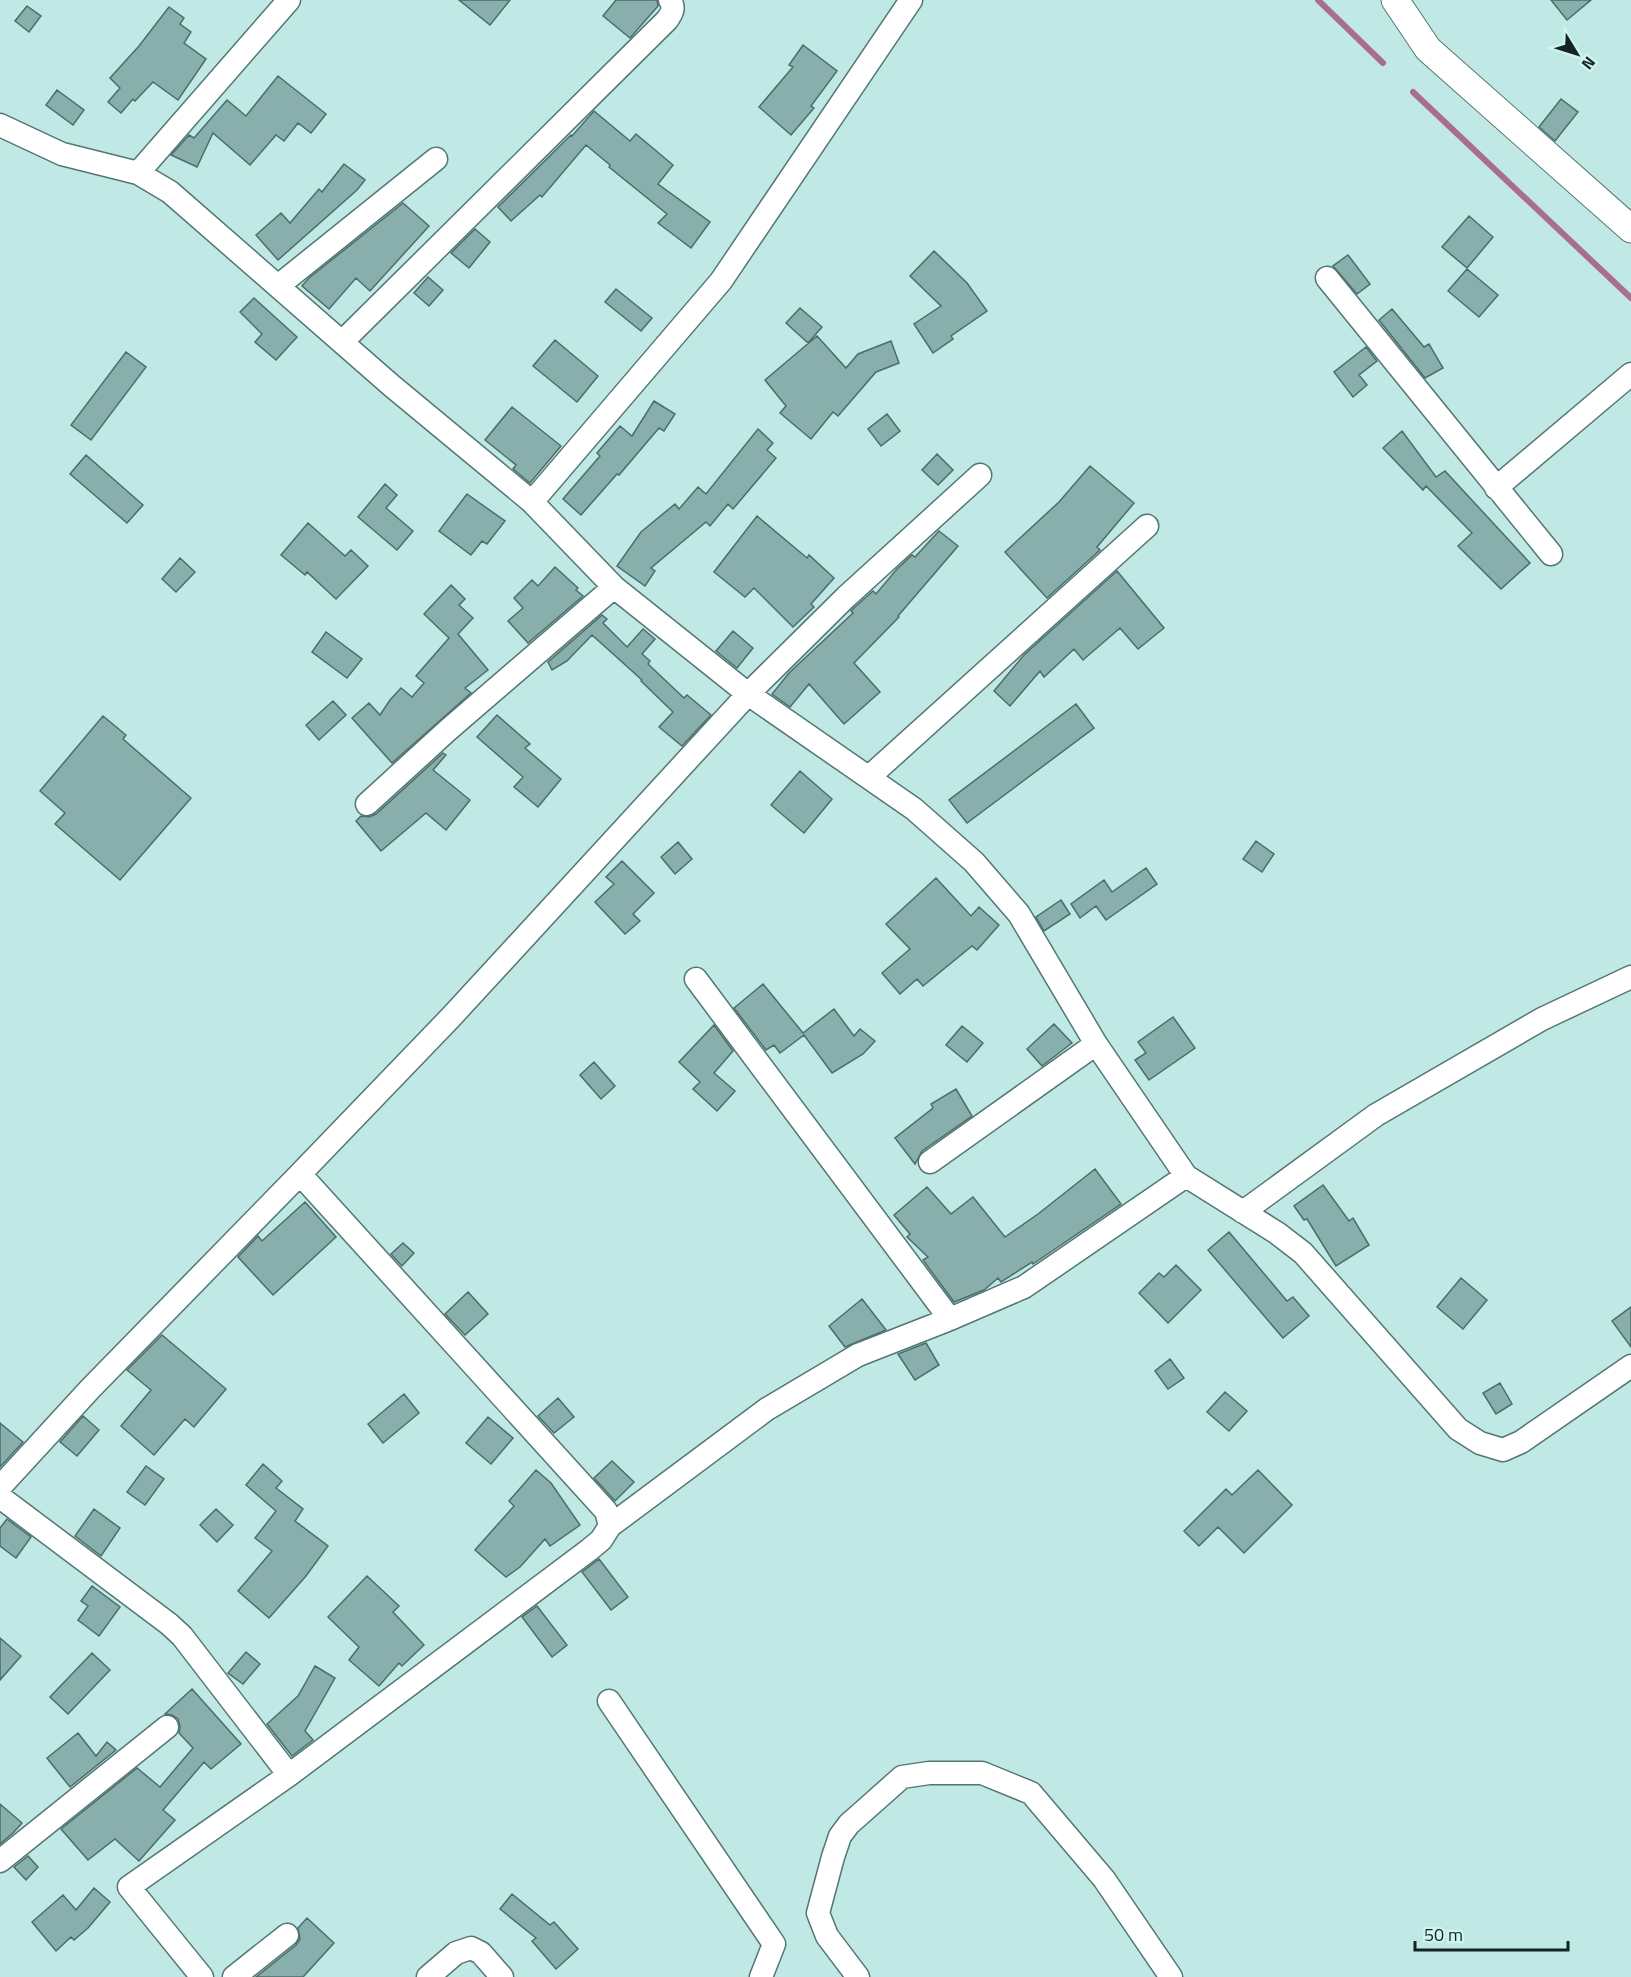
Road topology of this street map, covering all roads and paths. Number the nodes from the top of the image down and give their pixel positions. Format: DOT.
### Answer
graph roads {
  1 [pos="289,0"];
  2 [pos="670,0"];
  3 [pos="911,0"];
  4 [pos="1395,0"];
  5 [pos="0,125"];
  6 [pos="436,159"];
  7 [pos="138,173"];
  8 [pos="1628,220"];
  9 [pos="1327,278"];
  10 [pos="278,286"];
  11 [pos="342,342"];
  12 [pos="1631,374"];
  13 [pos="980,475"];
  14 [pos="1496,488"];
  15 [pos="532,502"];
  16 [pos="1147,526"];
  17 [pos="1551,554"];
  18 [pos="614,587"];
  19 [pos="748,694"];
  20 [pos="869,777"];
  21 [pos="367,804"];
  22 [pos="1631,977"];
  23 [pos="696,979"];
  24 [pos="1096,1044"];
  25 [pos="930,1162"];
  26 [pos="300,1174"];
  27 [pos="1186,1176"];
  28 [pos="1243,1212"];
  29 [pos="951,1319"];
  30 [pos="1631,1366"];
  31 [pos="0,1486"];
  32 [pos="0,1497"];
  33 [pos="609,1526"];
  34 [pos="609,1701"];
  35 [pos="167,1727"];
  36 [pos="289,1775"];
  37 [pos="0,1861"];
  38 [pos="287,1935"];
  39 [pos="202,1977"];
  40 [pos="234,1977"];
  41 [pos="428,1977"];
  42 [pos="502,1977"];
  43 [pos="761,1977"];
  44 [pos="858,1977"];
  45 [pos="1171,1977"];
  1 -- 7 [label="street"];
  2 -- 11 [label="street"];
  3 -- 15 [label="street"];
  4 -- 8 [label="street"];
  5 -- 7 [label="street"];
  6 -- 10 [label="street"];
  7 -- 10 [label="street"];
  9 -- 14 [label="street"];
  10 -- 11 [label="street"];
  11 -- 15 [label="street"];
  12 -- 14 [label="street"];
  13 -- 19 [label="street"];
  14 -- 17 [label="street"];
  15 -- 18 [label="street"];
  16 -- 20 [label="street"];
  18 -- 19 [label="street"];
  18 -- 21 [label="street"];
  19 -- 20 [label="street"];
  19 -- 26 [label="street"];
  20 -- 24 [label="street"];
  22 -- 28 [label="street"];
  23 -- 29 [label="street"];
  24 -- 25 [label="street"];
  24 -- 27 [label="street"];
  26 -- 31 [label="street"];
  26 -- 33 [label="street"];
  27 -- 28 [label="street"];
  27 -- 29 [label="street"];
  28 -- 30 [label="street"];
  29 -- 33 [label="street"];
  32 -- 36 [label="street"];
  33 -- 36 [label="street"];
  34 -- 43 [label="street"];
  35 -- 37 [label="street"];
  36 -- 39 [label="street"];
  38 -- 40 [label="street"];
  41 -- 42 [label="street"];
  44 -- 45 [label="street"];
}
